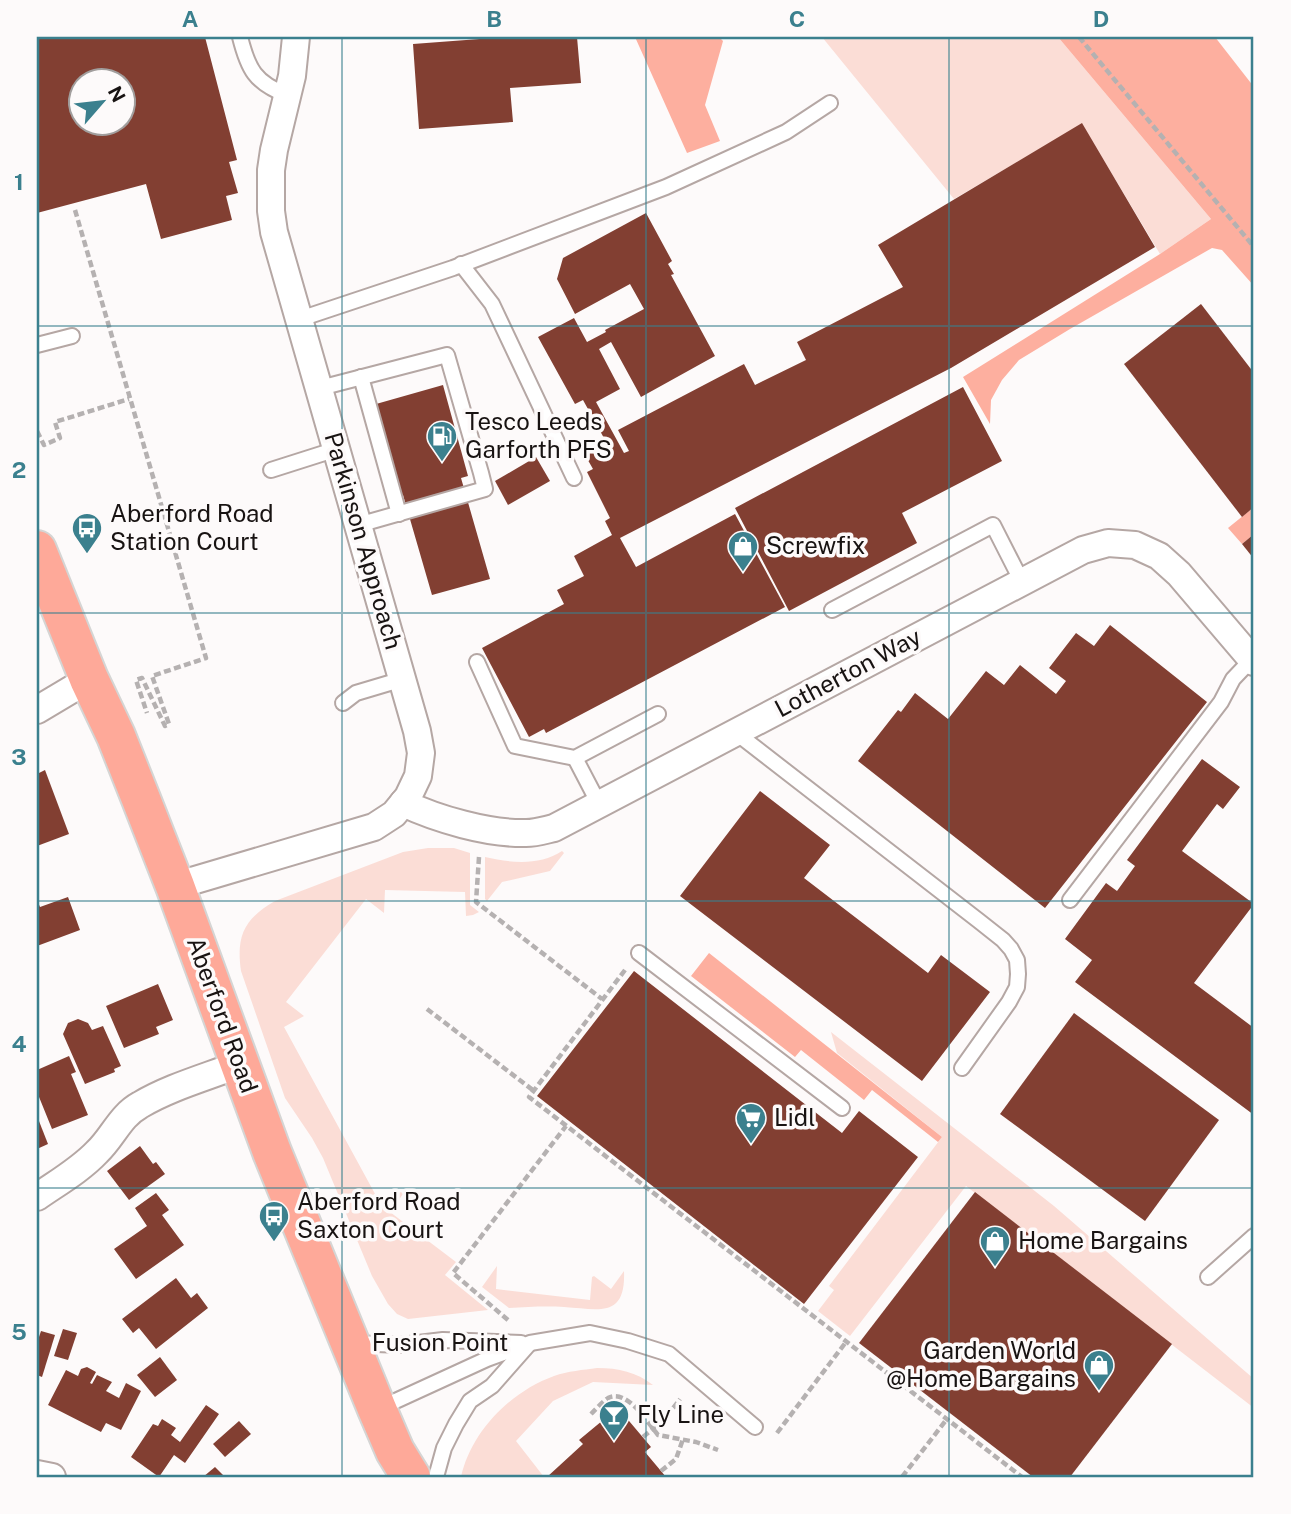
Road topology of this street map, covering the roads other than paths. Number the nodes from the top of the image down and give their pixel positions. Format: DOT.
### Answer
graph roads {
  1 [pos="240,37"];
  2 [pos="296,37"];
  3 [pos="287,95"];
  4 [pos="830,103"];
  5 [pos="461,264"];
  6 [pos="300,319"];
  7 [pos="72,336"];
  8 [pos="37,345"];
  9 [pos="361,377"];
  10 [pos="320,388"];
  11 [pos="337,449"];
  12 [pos="271,470"];
  13 [pos="574,478"];
  14 [pos="399,514"];
  15 [pos="358,525"];
  16 [pos="37,550"];
  17 [pos="1021,582"];
  18 [pos="832,610"];
  19 [pos="1253,661"];
  20 [pos="477,662"];
  21 [pos="89,679"];
  22 [pos="402,679"];
  23 [pos="343,703"];
  24 [pos="37,710"];
  25 [pos="658,714"];
  26 [pos="735,732"];
  27 [pos="575,758"];
  28 [pos="403,803"];
  29 [pos="599,804"];
  30 [pos="175,886"];
  31 [pos="1070,900"];
  32 [pos="639,953"];
  33 [pos="240,1064"];
  34 [pos="962,1068"];
  35 [pos="842,1108"];
  36 [pos="37,1197"];
  37 [pos="1254,1236"];
  38 [pos="1208,1278"];
  39 [pos="351,1343"];
  40 [pos="530,1343"];
  41 [pos="377,1409"];
  42 [pos="755,1427"];
  43 [pos="37,1474"];
  44 [pos="52,1477"];
  45 [pos="411,1477"];
  46 [pos="436,1477"];
  1 -- 3 [label="lane"];
  2 -- 3 [label="street, Parkinson Approach"];
  3 -- 6 [label="street, Parkinson Approach"];
  4 -- 5 [label="lane"];
  5 -- 6 [label="lane"];
  5 -- 13 [label="lane"];
  6 -- 10 [label="street, Parkinson Approach"];
  7 -- 8 [label="lane"];
  9 -- 10 [label="lane"];
  9 -- 14 [label="lane"];
  9 -- 14 [label="lane"];
  10 -- 11 [label="street, Parkinson Approach"];
  11 -- 12 [label="lane"];
  11 -- 15 [label="street, Parkinson Approach"];
  14 -- 15 [label="lane"];
  15 -- 22 [label="street, Parkinson Approach"];
  16 -- 21 [label="main road, Aberford Road"];
  17 -- 18 [label="lane"];
  17 -- 19 [label="street, Lotherton Way"];
  17 -- 26 [label="street, Lotherton Way"];
  19 -- 31 [label="lane"];
  20 -- 27 [label="lane"];
  21 -- 24 [label="street"];
  21 -- 30 [label="main road, Aberford Road"];
  22 -- 23 [label="lane"];
  22 -- 28 [label="street, Parkinson Approach"];
  25 -- 27 [label="lane"];
  26 -- 29 [label="street, Lotherton Way"];
  26 -- 34 [label="lane"];
  27 -- 29 [label="lane"];
  28 -- 29 [label="street, Lotherton Way"];
  28 -- 30 [label="street, Parkinson Approach"];
  30 -- 33 [label="main road, Aberford Road"];
  32 -- 35 [label="lane"];
  33 -- 36 [label="street"];
  33 -- 39 [label="main road, Aberford Road"];
  37 -- 38 [label="lane"];
  39 -- 40 [label="lane, Fusion Point"];
  39 -- 41 [label="main road, Aberford Road"];
  40 -- 41 [label="lane, Fusion Point"];
  40 -- 42 [label="lane, Fusion Point"];
  40 -- 46 [label="lane, Fusion Point"];
  41 -- 45 [label="main road, Aberford Road"];
  43 -- 44 [label="street"];
}
